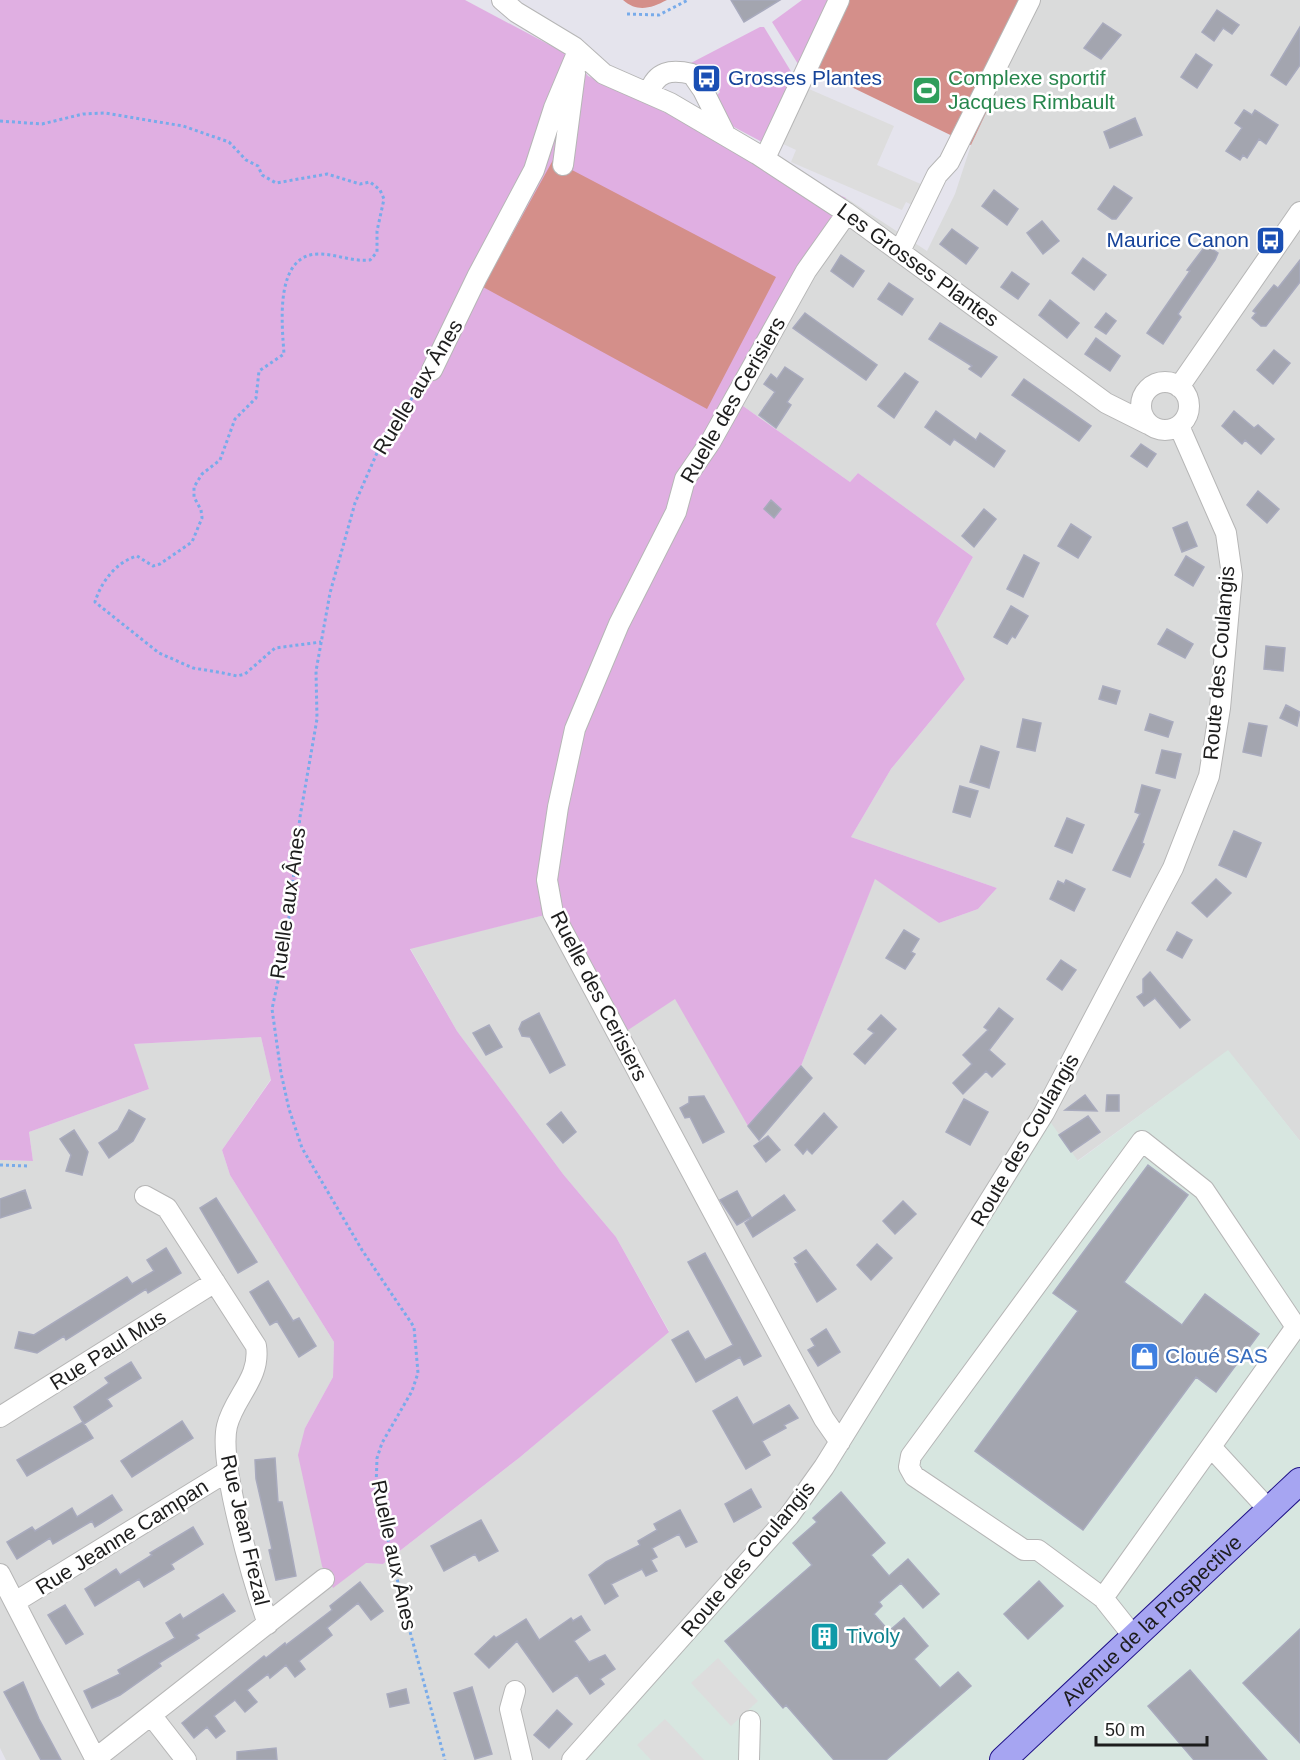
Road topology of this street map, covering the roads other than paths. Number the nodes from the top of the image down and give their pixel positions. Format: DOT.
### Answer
graph roads {
  1 [pos="502,0"];
  2 [pos="839,0"];
  3 [pos="1030,0"];
  4 [pos="575,57"];
  5 [pos="649,93"];
  6 [pos="725,135"];
  7 [pos="765,158"];
  8 [pos="563,165"];
  9 [pos="1300,212"];
  10 [pos="847,213"];
  11 [pos="900,251"];
  12 [pos="432,370"];
  13 [pos="1179,387"];
  14 [pos="1141,401"];
  15 [pos="1106,403"];
  16 [pos="1148,424"];
  17 [pos="1179,426"];
  18 [pos="145,1196"];
  19 [pos="215,1282"];
  20 [pos="0,1417"];
  21 [pos="840,1442"];
  22 [pos="1211,1447"];
  23 [pos="228,1471"];
  24 [pos="1300,1481"];
  25 [pos="1269,1510"];
  26 [pos="0,1574"];
  27 [pos="324,1579"];
  28 [pos="1103,1598"];
  29 [pos="15,1602"];
  30 [pos="268,1624"];
  31 [pos="1134,1637"];
  32 [pos="515,1691"];
  33 [pos="152,1715"];
  34 [pos="750,1721"];
  35 [pos="96,1759"];
  36 [pos="1006,1759"];
  37 [pos="186,1760"];
  38 [pos="522,1760"];
  39 [pos="572,1760"];
  40 [pos="749,1760"];
  1 -- 4 [label="street, Les Grosses Plantes"];
  2 -- 7 [label="street"];
  3 -- 11 [label="street"];
  4 -- 5 [label="street, Les Grosses Plantes"];
  4 -- 8 [label="street"];
  4 -- 12 [label="street, Ruelle aux Ânes"];
  5 -- 6 [label="street, Les Grosses Plantes"];
  5 -- 6 [label="street"];
  6 -- 7 [label="street, Les Grosses Plantes"];
  7 -- 10 [label="street, Les Grosses Plantes"];
  9 -- 13 [label="street"];
  10 -- 11 [label="street, Les Grosses Plantes"];
  10 -- 21 [label="street, Ruelle des Cerisiers"];
  11 -- 15 [label="street, Les Grosses Plantes"];
  13 -- 14 [label="street"];
  13 -- 17 [label="street"];
  14 -- 15 [label="street"];
  14 -- 16 [label="street"];
  15 -- 16 [label="street, Les Grosses Plantes"];
  16 -- 17 [label="street"];
  17 -- 21 [label="street, Route des Coulangis"];
  18 -- 19 [label="street, Rue Jean Frezal"];
  19 -- 20 [label="street, Rue Paul Mus"];
  19 -- 23 [label="street, Rue Jean Frezal"];
  21 -- 39 [label="street, Route des Coulangis"];
  22 -- 25 [label="street"];
  22 -- 28 [label="street"];
  22 -- 28 [label="street"];
  23 -- 29 [label="street, Rue Jeanne Campan"];
  23 -- 30 [label="street, Rue Jean Frezal"];
  24 -- 25 [label="main road, Avenue de la Prospective"];
  25 -- 31 [label="main road, Avenue de la Prospective"];
  26 -- 29 [label="street"];
  27 -- 30 [label="street"];
  28 -- 31 [label="street"];
  29 -- 35 [label="street"];
  30 -- 33 [label="street"];
  31 -- 36 [label="main road, Avenue de la Prospective"];
  32 -- 38 [label="street"];
  33 -- 35 [label="street"];
  33 -- 37 [label="street"];
  34 -- 40 [label="street"];
}
